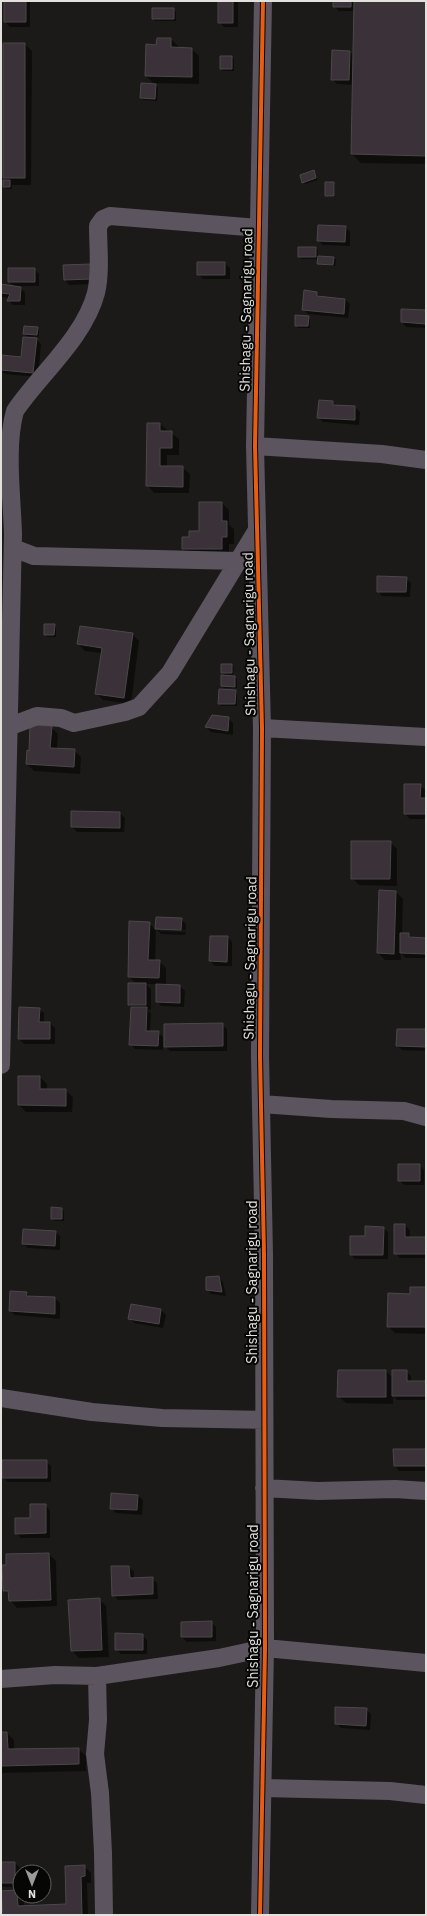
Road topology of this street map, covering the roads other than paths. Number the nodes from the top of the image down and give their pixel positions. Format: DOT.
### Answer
graph roads {
  1 [pos="263,1"];
  2 [pos="259,228"];
  3 [pos="1,429"];
  4 [pos="255,446"];
  5 [pos="10,448"];
  6 [pos="426,460"];
  7 [pos="257,530"];
  8 [pos="13,548"];
  9 [pos="238,562"];
  10 [pos="5,658"];
  11 [pos="8,727"];
  12 [pos="262,728"];
  13 [pos="426,737"];
  14 [pos="3,948"];
  15 [pos="1,1065"];
  16 [pos="261,1104"];
  17 [pos="426,1117"];
  18 [pos="1,1398"];
  19 [pos="263,1420"];
  20 [pos="264,1488"];
  21 [pos="426,1491"];
  22 [pos="265,1648"];
  23 [pos="426,1663"];
  24 [pos="97,1676"];
  25 [pos="1,1679"];
  26 [pos="263,1788"];
  27 [pos="426,1795"];
  28 [pos="104,1915"];
  29 [pos="260,1915"];
  1 -- 2 [label="street, Shishagu - Sagnarigu road"];
  2 -- 4 [label="street, Shishagu - Sagnarigu road"];
  2 -- 5 [label="street"];
  3 -- 5 [label="street"];
  4 -- 6 [label="street"];
  4 -- 7 [label="street, Shishagu - Sagnarigu road"];
  5 -- 8 [label="street"];
  7 -- 9 [label="street"];
  7 -- 12 [label="street, Shishagu - Sagnarigu road"];
  8 -- 9 [label="street"];
  8 -- 10 [label="street"];
  9 -- 11 [label="street"];
  10 -- 11 [label="street"];
  11 -- 14 [label="street"];
  12 -- 13 [label="street"];
  12 -- 16 [label="street, Shishagu - Sagnarigu road"];
  14 -- 15 [label="street"];
  16 -- 17 [label="street"];
  16 -- 19 [label="street, Shishagu - Sagnarigu road"];
  18 -- 19 [label="street"];
  19 -- 20 [label="street, Shishagu - Sagnarigu road"];
  20 -- 21 [label="street"];
  20 -- 22 [label="street, Shishagu - Sagnarigu road"];
  22 -- 23 [label="street"];
  22 -- 24 [label="street"];
  22 -- 26 [label="street, Shishagu - Sagnarigu road"];
  24 -- 25 [label="street"];
  24 -- 28 [label="street"];
  26 -- 27 [label="street"];
  26 -- 29 [label="street, Shishagu - Sagnarigu road"];
}
